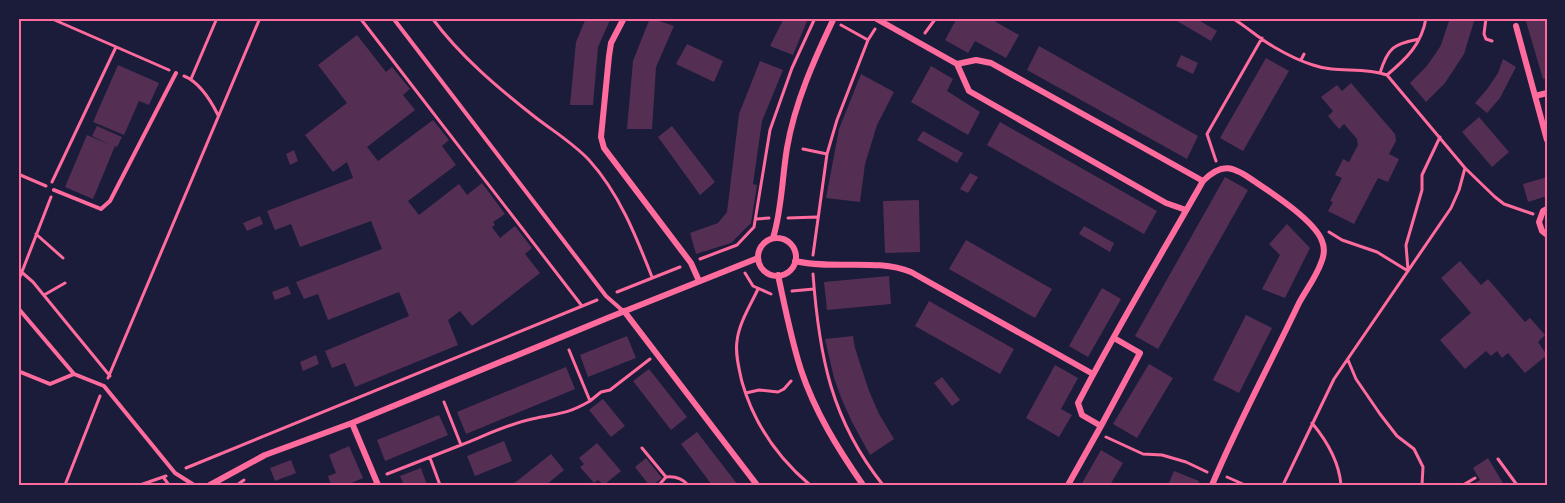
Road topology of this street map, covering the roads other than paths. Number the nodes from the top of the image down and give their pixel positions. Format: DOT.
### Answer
graph roads {
  1 [pos="393,18"];
  2 [pos="624,18"];
  3 [pos="875,18"];
  4 [pos="833,19"];
  5 [pos="1516,26"];
  6 [pos="957,64"];
  7 [pos="176,73"];
  8 [pos="1547,93"];
  9 [pos="1535,96"];
  10 [pos="1547,140"];
  11 [pos="1203,182"];
  12 [pos="54,189"];
  13 [pos="1547,209"];
  14 [pos="1186,210"];
  15 [pos="1547,234"];
  16 [pos="773,238"];
  17 [pos="758,258"];
  18 [pos="795,261"];
  19 [pos="778,275"];
  20 [pos="699,281"];
  21 [pos="18,308"];
  22 [pos="624,311"];
  23 [pos="1114,338"];
  24 [pos="18,370"];
  25 [pos="74,374"];
  26 [pos="1093,374"];
  27 [pos="352,423"];
  28 [pos="1101,426"];
  29 [pos="194,485"];
  30 [pos="210,485"];
  31 [pos="378,485"];
  32 [pos="758,485"];
  33 [pos="863,485"];
  34 [pos="1068,485"];
  35 [pos="1212,485"];
  1 -- 22 [label="lane"];
  2 -- 20 [label="street"];
  3 -- 6 [label="street"];
  4 -- 16 [label="street"];
  5 -- 9 [label="street"];
  6 -- 11 [label="street"];
  6 -- 14 [label="street"];
  7 -- 12 [label="lane"];
  8 -- 9 [label="street"];
  9 -- 10 [label="street"];
  11 -- 14 [label="street"];
  11 -- 35 [label="street"];
  13 -- 15 [label="street"];
  14 -- 23 [label="street"];
  16 -- 17 [label="street"];
  16 -- 18 [label="street"];
  17 -- 19 [label="street"];
  17 -- 20 [label="street"];
  18 -- 19 [label="street"];
  18 -- 26 [label="street"];
  19 -- 33 [label="street"];
  20 -- 22 [label="street"];
  21 -- 25 [label="lane"];
  22 -- 27 [label="street"];
  22 -- 32 [label="street"];
  23 -- 26 [label="street"];
  23 -- 28 [label="street"];
  24 -- 25 [label="lane"];
  25 -- 29 [label="lane"];
  26 -- 28 [label="street"];
  27 -- 30 [label="street"];
  27 -- 31 [label="street"];
  28 -- 34 [label="street"];
}
